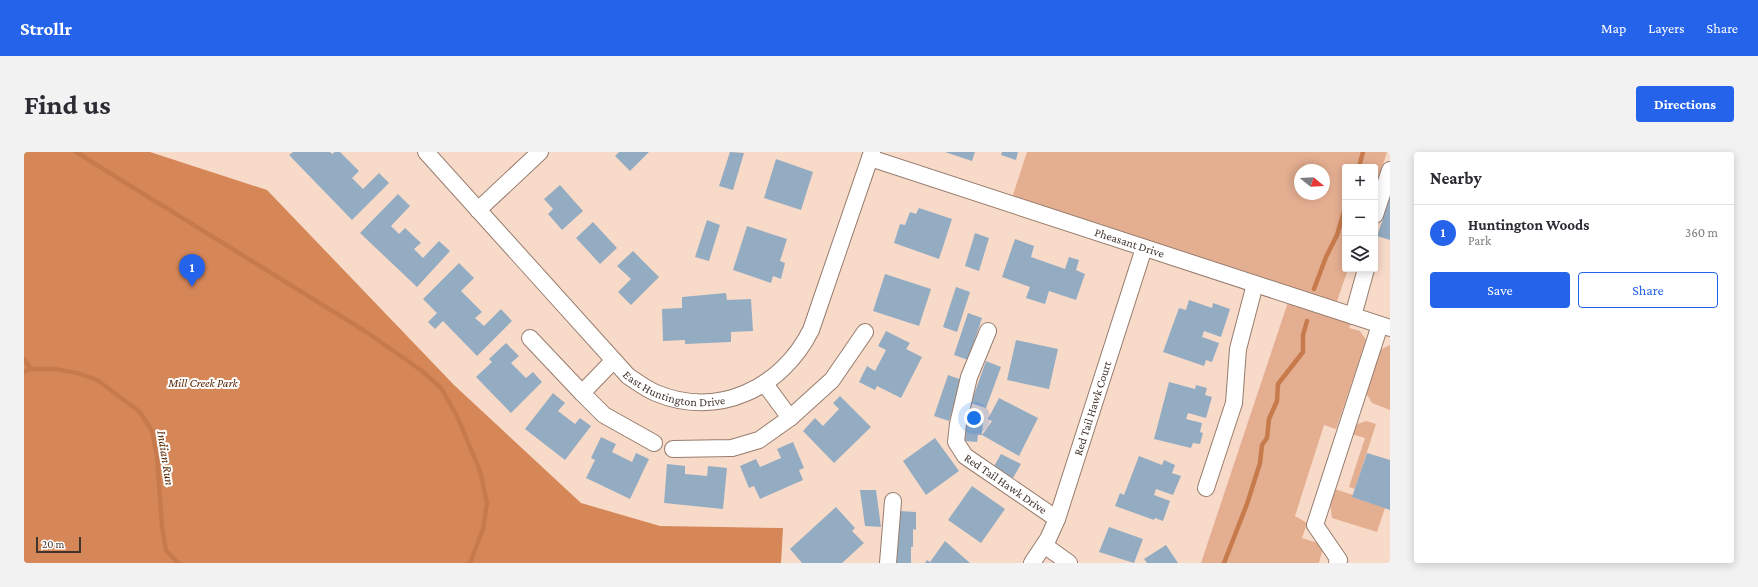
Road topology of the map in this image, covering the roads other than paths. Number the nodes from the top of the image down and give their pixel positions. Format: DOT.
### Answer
graph roads {
  1 [pos="426,152"];
  2 [pos="540,152"];
  3 [pos="871,155"];
  4 [pos="1390,170"];
  5 [pos="1378,206"];
  6 [pos="478,210"];
  7 [pos="1144,248"];
  8 [pos="1365,272"];
  9 [pos="1255,284"];
  10 [pos="1353,316"];
  11 [pos="1385,327"];
  12 [pos="988,331"];
  13 [pos="865,332"];
  14 [pos="530,338"];
  15 [pos="613,361"];
  16 [pos="765,384"];
  17 [pos="582,393"];
  18 [pos="790,418"];
  19 [pos="654,443"];
  20 [pos="673,449"];
  21 [pos="1206,488"];
  22 [pos="893,501"];
  23 [pos="1057,519"];
  24 [pos="1044,545"];
  25 [pos="888,563"];
  26 [pos="1032,563"];
  27 [pos="1069,563"];
  28 [pos="1338,563"];
  1 -- 6 [label="street, East Huntington Drive"];
  2 -- 6 [label="street"];
  3 -- 7 [label="street, Pheasant Drive"];
  3 -- 16 [label="street, East Huntington Drive"];
  4 -- 5 [label="street"];
  6 -- 15 [label="street, East Huntington Drive"];
  7 -- 9 [label="street, Pheasant Drive"];
  7 -- 23 [label="street, Red Tail Hawk Court"];
  8 -- 10 [label="street"];
  9 -- 10 [label="street, Pheasant Drive"];
  9 -- 21 [label="street"];
  10 -- 11 [label="street, Pheasant Drive"];
  11 -- 28 [label="street"];
  12 -- 23 [label="street, Red Tail Hawk Drive"];
  13 -- 18 [label="street"];
  14 -- 17 [label="street"];
  15 -- 16 [label="street, East Huntington Drive"];
  15 -- 17 [label="street"];
  16 -- 18 [label="street"];
  17 -- 19 [label="street"];
  18 -- 20 [label="street"];
  22 -- 25 [label="street"];
  23 -- 24 [label="street, Red Tail Hawk Court"];
  24 -- 26 [label="street, Red Tail Hawk Court"];
  24 -- 27 [label="street"];
}
